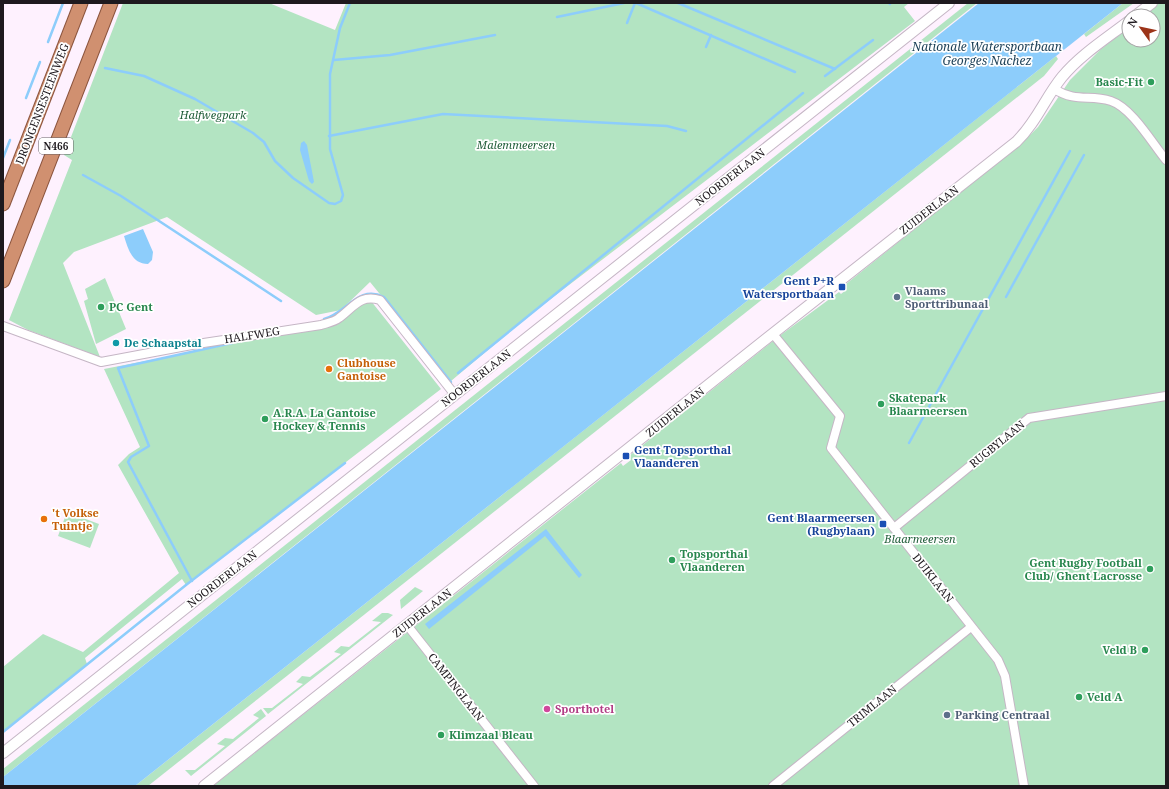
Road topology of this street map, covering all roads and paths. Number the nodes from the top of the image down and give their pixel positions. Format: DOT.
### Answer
graph roads {
  1 [pos="81,3"];
  2 [pos="111,3"];
  3 [pos="949,3"];
  4 [pos="1121,27"];
  5 [pos="1054,89"];
  6 [pos="1166,160"];
  7 [pos="3,204"];
  8 [pos="3,281"];
  9 [pos="3,326"];
  10 [pos="772,334"];
  11 [pos="455,395"];
  12 [pos="1166,396"];
  13 [pos="894,528"];
  14 [pos="408,625"];
  15 [pos="971,627"];
  16 [pos="3,753"];
  17 [pos="204,786"];
  18 [pos="534,786"];
  19 [pos="773,786"];
  20 [pos="1024,786"];
  1 -- 7 [label="highway, DRONGENSESTEENWEG / N466"];
  2 -- 8 [label="highway, N466"];
  3 -- 11 [label="street, NOORDERLAAN"];
  4 -- 5 [label="street, ZUIDERLAAN"];
  5 -- 6 [label="street"];
  5 -- 10 [label="street, ZUIDERLAAN"];
  9 -- 11 [label="street, HALFWEG"];
  10 -- 13 [label="street, DUIKLAAN"];
  10 -- 14 [label="street, ZUIDERLAAN"];
  11 -- 16 [label="street, NOORDERLAAN"];
  12 -- 13 [label="street, RUGBYLAAN"];
  13 -- 15 [label="street, DUIKLAAN"];
  14 -- 17 [label="street, ZUIDERLAAN"];
  14 -- 18 [label="street, CAMPINGLAAN"];
  15 -- 19 [label="street, TRIMLAAN"];
  15 -- 20 [label="street, DUIKLAAN"];
}
